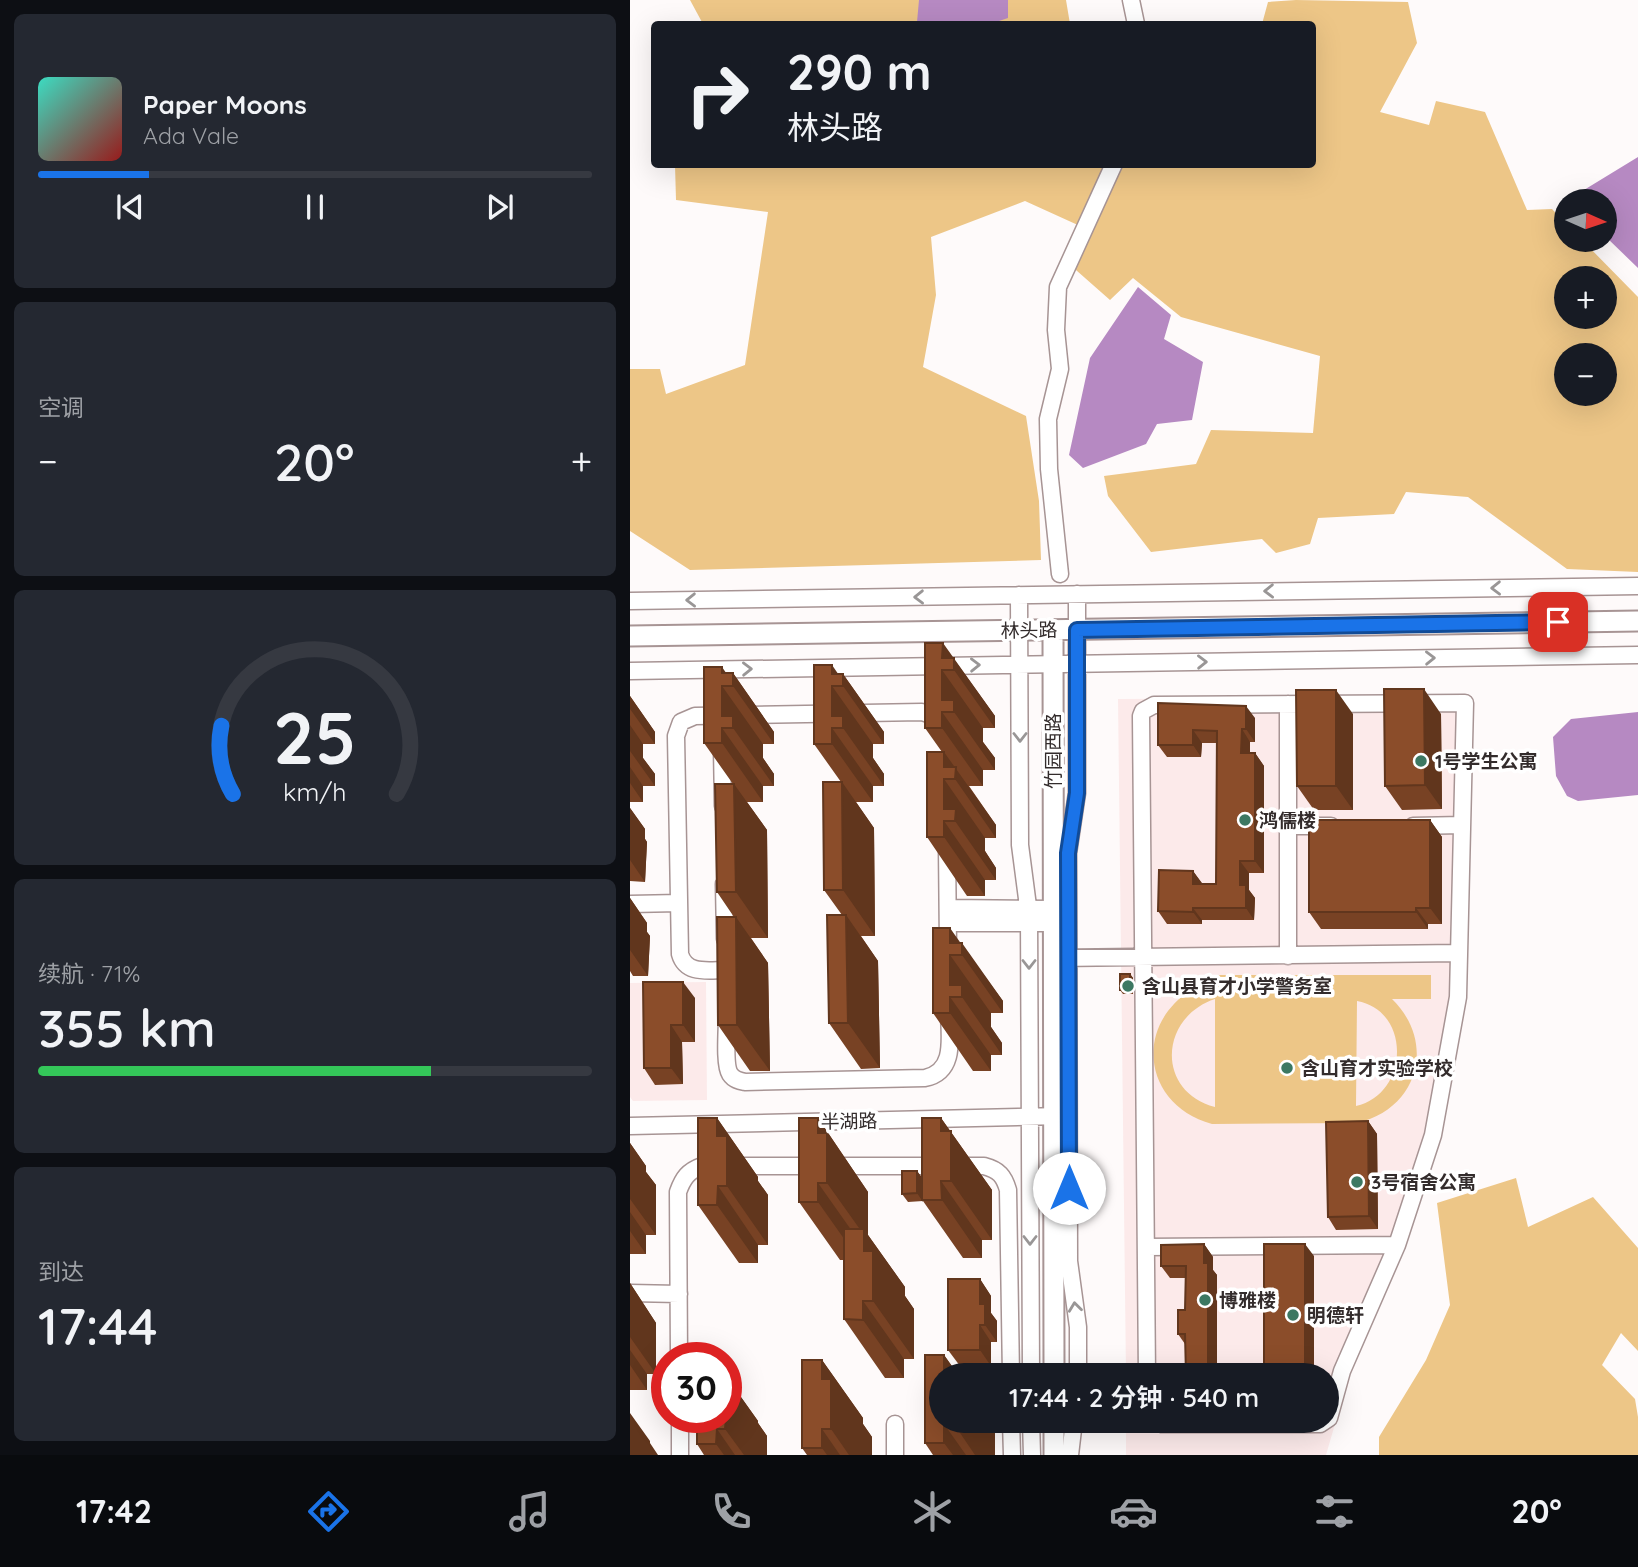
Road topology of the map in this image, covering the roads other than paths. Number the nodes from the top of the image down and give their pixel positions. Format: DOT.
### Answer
graph roads {
  1 [pos="1131,0"];
  2 [pos="1135,21"];
  3 [pos="1112,168"];
  4 [pos="1060,574"];
  5 [pos="1638,586"];
  6 [pos="1077,594"];
  7 [pos="1020,595"];
  8 [pos="630,601"];
  9 [pos="1638,621"];
  10 [pos="1052,630"];
  11 [pos="1077,630"];
  12 [pos="1020,631"];
  13 [pos="630,636"];
  14 [pos="1638,654"];
  15 [pos="1053,664"];
  16 [pos="1077,664"];
  17 [pos="1020,665"];
  18 [pos="630,671"];
  19 [pos="1287,704"];
  20 [pos="721,715"];
  21 [pos="945,746"];
  22 [pos="723,822"];
  23 [pos="1462,825"];
  24 [pos="1288,826"];
  25 [pos="1341,826"];
  26 [pos="1395,826"];
  27 [pos="946,827"];
  28 [pos="724,863"];
  29 [pos="679,902"];
  30 [pos="630,904"];
  31 [pos="948,916"];
  32 [pos="1029,916"];
  33 [pos="1053,916"];
  34 [pos="1458,953"];
  35 [pos="1288,956"];
  36 [pos="1143,957"];
  37 [pos="1053,958"];
  38 [pos="948,961"];
  39 [pos="726,984"];
  40 [pos="949,1000"];
  41 [pos="1030,1116"];
  42 [pos="1061,1116"];
  43 [pos="630,1126"];
  44 [pos="1397,1245"];
  45 [pos="1146,1247"];
  46 [pos="630,1293"];
  47 [pos="679,1294"];
  48 [pos="679,1342"];
  49 [pos="1011,1363"];
  50 [pos="1031,1363"];
  51 [pos="1054,1363"];
  52 [pos="1078,1363"];
  53 [pos="1147,1363"];
  54 [pos="1339,1382"];
  55 [pos="894,1424"];
  56 [pos="680,1433"];
  57 [pos="1012,1433"];
  58 [pos="1031,1433"];
  59 [pos="1054,1433"];
  60 [pos="1073,1433"];
  61 [pos="680,1455"];
  62 [pos="895,1455"];
  63 [pos="1012,1455"];
  64 [pos="1032,1455"];
  65 [pos="1054,1455"];
  66 [pos="1070,1455"];
  1 -- 2 [label="street"];
  3 -- 4 [label="street"];
  5 -- 6 [label="street, one-way"];
  6 -- 7 [label="street"];
  6 -- 11 [label="street"];
  7 -- 8 [label="street, one-way"];
  7 -- 12 [label="street"];
  9 -- 11 [label="main road, 林头路"];
  10 -- 11 [label="main road, 林头路"];
  10 -- 12 [label="main road, 林头路"];
  10 -- 15 [label="main road, 竹园西路"];
  11 -- 16 [label="street"];
  12 -- 13 [label="main road, 林头路"];
  12 -- 17 [label="street"];
  16 -- 14 [label="street, one-way"];
  15 -- 16 [label="street"];
  15 -- 17 [label="street"];
  15 -- 33 [label="main road, 竹园西路"];
  16 -- 42 [label="street"];
  18 -- 17 [label="street, one-way"];
  17 -- 32 [label="street, one-way"];
  19 -- 23 [label="street"];
  19 -- 24 [label="street"];
  19 -- 36 [label="street"];
  20 -- 21 [label="street"];
  20 -- 22 [label="street"];
  20 -- 29 [label="street"];
  23 -- 26 [label="street"];
  23 -- 34 [label="street"];
  24 -- 25 [label="street"];
  24 -- 35 [label="street"];
  27 -- 31 [label="street"];
  28 -- 39 [label="street"];
  29 -- 30 [label="street"];
  29 -- 39 [label="street"];
  31 -- 32 [label="street"];
  31 -- 38 [label="street"];
  32 -- 33 [label="street"];
  32 -- 41 [label="street, one-way"];
  33 -- 37 [label="main road, 竹园西路"];
  34 -- 35 [label="street"];
  34 -- 44 [label="street"];
  35 -- 36 [label="street"];
  36 -- 37 [label="street"];
  36 -- 45 [label="street"];
  37 -- 42 [label="main road, 竹园西路"];
  39 -- 40 [label="street"];
  41 -- 42 [label="street, 半湖路"];
  41 -- 43 [label="street, 半湖路"];
  41 -- 50 [label="street, one-way"];
  42 -- 51 [label="main road, 竹园西路"];
  52 -- 42 [label="street, one-way"];
  44 -- 45 [label="street"];
  44 -- 54 [label="street"];
  45 -- 53 [label="street"];
  46 -- 47 [label="street"];
  47 -- 48 [label="street"];
  47 -- 49 [label="street"];
  55 -- 62 [label="street"];
  56 -- 61 [label="street"];
  57 -- 63 [label="street"];
  58 -- 64 [label="street"];
  59 -- 65 [label="main road"];
  60 -- 66 [label="street"];
}
